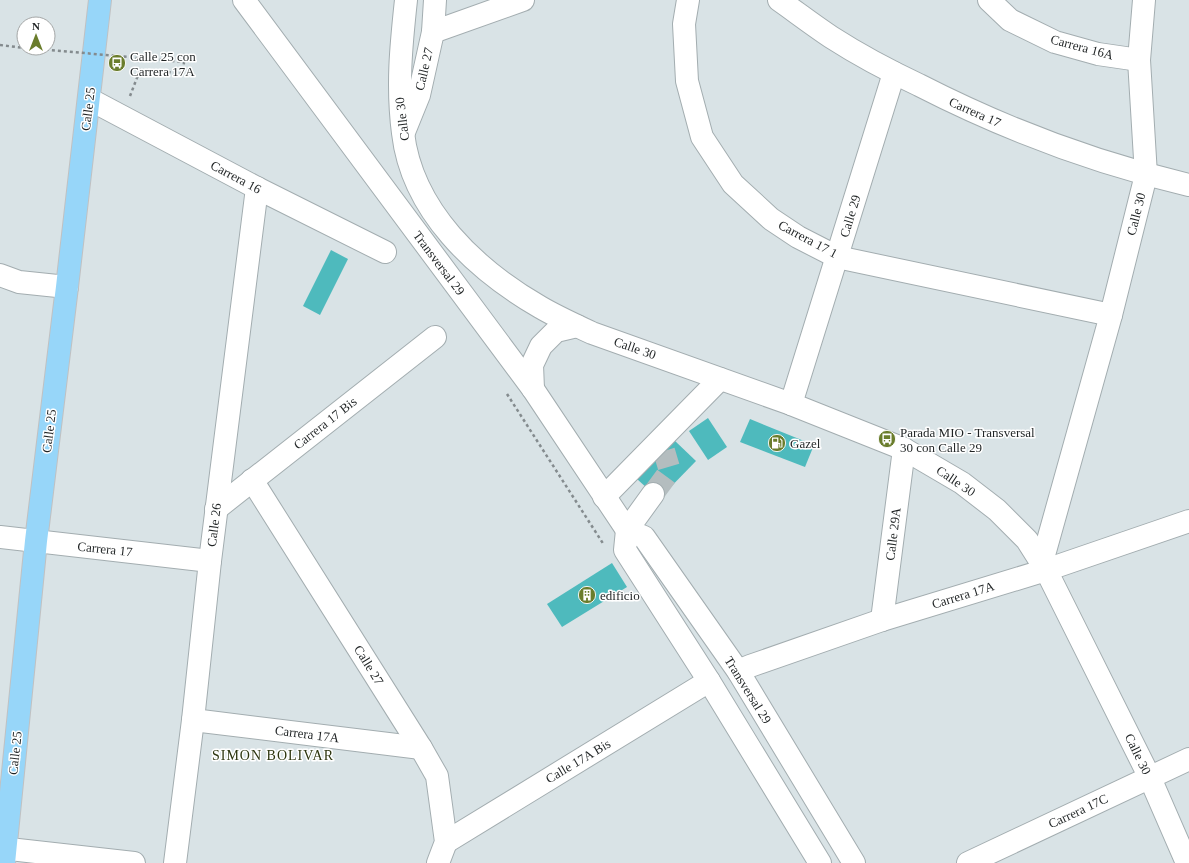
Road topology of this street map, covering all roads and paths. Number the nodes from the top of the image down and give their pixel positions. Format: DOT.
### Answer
graph roads {
  1 [pos="100,0"];
  2 [pos="244,0"];
  3 [pos="406,0"];
  4 [pos="435,0"];
  5 [pos="523,0"];
  6 [pos="688,0"];
  7 [pos="779,0"];
  8 [pos="989,0"];
  9 [pos="1144,0"];
  10 [pos="433,32"];
  11 [pos="0,46"];
  12 [pos="16,47"];
  13 [pos="56,51"];
  14 [pos="1139,60"];
  15 [pos="894,73"];
  16 [pos="89,99"];
  17 [pos="122,117"];
  18 [pos="403,135"];
  19 [pos="1146,175"];
  20 [pos="1189,185"];
  21 [pos="257,188"];
  22 [pos="386,252"];
  23 [pos="837,257"];
  24 [pos="0,275"];
  25 [pos="67,287"];
  26 [pos="1111,315"];
  27 [pos="577,326"];
  28 [pos="435,337"];
  29 [pos="720,379"];
  30 [pos="534,389"];
  31 [pos="791,404"];
  32 [pos="904,448"];
  33 [pos="252,480"];
  34 [pos="653,494"];
  35 [pos="604,497"];
  36 [pos="216,509"];
  37 [pos="1189,521"];
  38 [pos="627,530"];
  39 [pos="0,537"];
  40 [pos="36,541"];
  41 [pos="210,561"];
  42 [pos="1044,566"];
  43 [pos="882,620"];
  44 [pos="738,671"];
  45 [pos="709,681"];
  46 [pos="193,720"];
  47 [pos="421,748"];
  48 [pos="1189,760"];
  49 [pos="1150,778"];
  50 [pos="446,842"];
  51 [pos="3,853"];
  52 [pos="848,859"];
  53 [pos="134,863"];
  54 [pos="175,863"];
  55 [pos="438,863"];
  56 [pos="820,863"];
  57 [pos="968,863"];
  58 [pos="1187,863"];
  1 -- 16 [label="main road, Calle 25"];
  2 -- 30 [label="street, Transversal 29"];
  3 -- 18 [label="street, Calle 30"];
  4 -- 10 [label="street, Calle 27"];
  5 -- 10 [label="street"];
  6 -- 23 [label="street, Carrera 17 1"];
  7 -- 15 [label="street, Carrera 17"];
  8 -- 14 [label="street, Carrera 16A"];
  9 -- 14 [label="street, Calle 30"];
  10 -- 18 [label="street, Calle 27"];
  11 -- 12 [label="path"];
  13 -- 17 [label="path, bridge"];
  14 -- 19 [label="street, Calle 30"];
  15 -- 19 [label="street, Carrera 17"];
  15 -- 23 [label="street, Calle 29"];
  16 -- 17 [label="street, Carrera 16"];
  16 -- 25 [label="main road, Calle 25"];
  17 -- 21 [label="street, Carrera 16"];
  18 -- 27 [label="street, Calle 30"];
  19 -- 20 [label="street, Carrera 17"];
  19 -- 26 [label="street, Calle 30"];
  21 -- 22 [label="street, Carrera 16"];
  21 -- 36 [label="street, Calle 26"];
  23 -- 26 [label="street, Carrera 17 1"];
  23 -- 31 [label="street, Calle 29"];
  24 -- 25 [label="street"];
  25 -- 40 [label="main road, Calle 25"];
  26 -- 42 [label="street, Calle 30"];
  27 -- 29 [label="street, Calle 30"];
  27 -- 30 [label="street"];
  28 -- 33 [label="street, Carrera 17 Bis"];
  29 -- 31 [label="street, Calle 30"];
  29 -- 35 [label="street"];
  30 -- 35 [label="street, Transversal 29"];
  31 -- 32 [label="street, Calle 30"];
  32 -- 42 [label="street, Calle 30"];
  32 -- 43 [label="street, Calle 29A"];
  33 -- 36 [label="street, Carrera 17 Bis"];
  33 -- 47 [label="street, Calle 27"];
  34 -- 38 [label="street"];
  35 -- 38 [label="street, Transversal 29"];
  36 -- 41 [label="street, Calle 26"];
  37 -- 42 [label="street, Carrera 17A"];
  38 -- 44 [label="street, Transversal 29"];
  38 -- 45 [label="street"];
  39 -- 40 [label="street, Carrera 17"];
  40 -- 41 [label="street, Carrera 17"];
  40 -- 51 [label="main road, Calle 25"];
  41 -- 46 [label="street, Calle 26"];
  42 -- 43 [label="street, Carrera 17A"];
  42 -- 49 [label="street, Calle 30"];
  43 -- 44 [label="street, Carrera 17A"];
  44 -- 52 [label="street, Transversal 29"];
  45 -- 50 [label="street, Calle 17A Bis"];
  45 -- 56 [label="street"];
  46 -- 47 [label="street, Carrera 17A"];
  46 -- 54 [label="street, Calle 26"];
  47 -- 50 [label="street, Calle 27"];
  48 -- 49 [label="street, Carrera 17C"];
  49 -- 57 [label="street, Carrera 17C"];
  49 -- 58 [label="street, Calle 30"];
  50 -- 55 [label="street, Calle 27"];
  51 -- 53 [label="street"];
}
